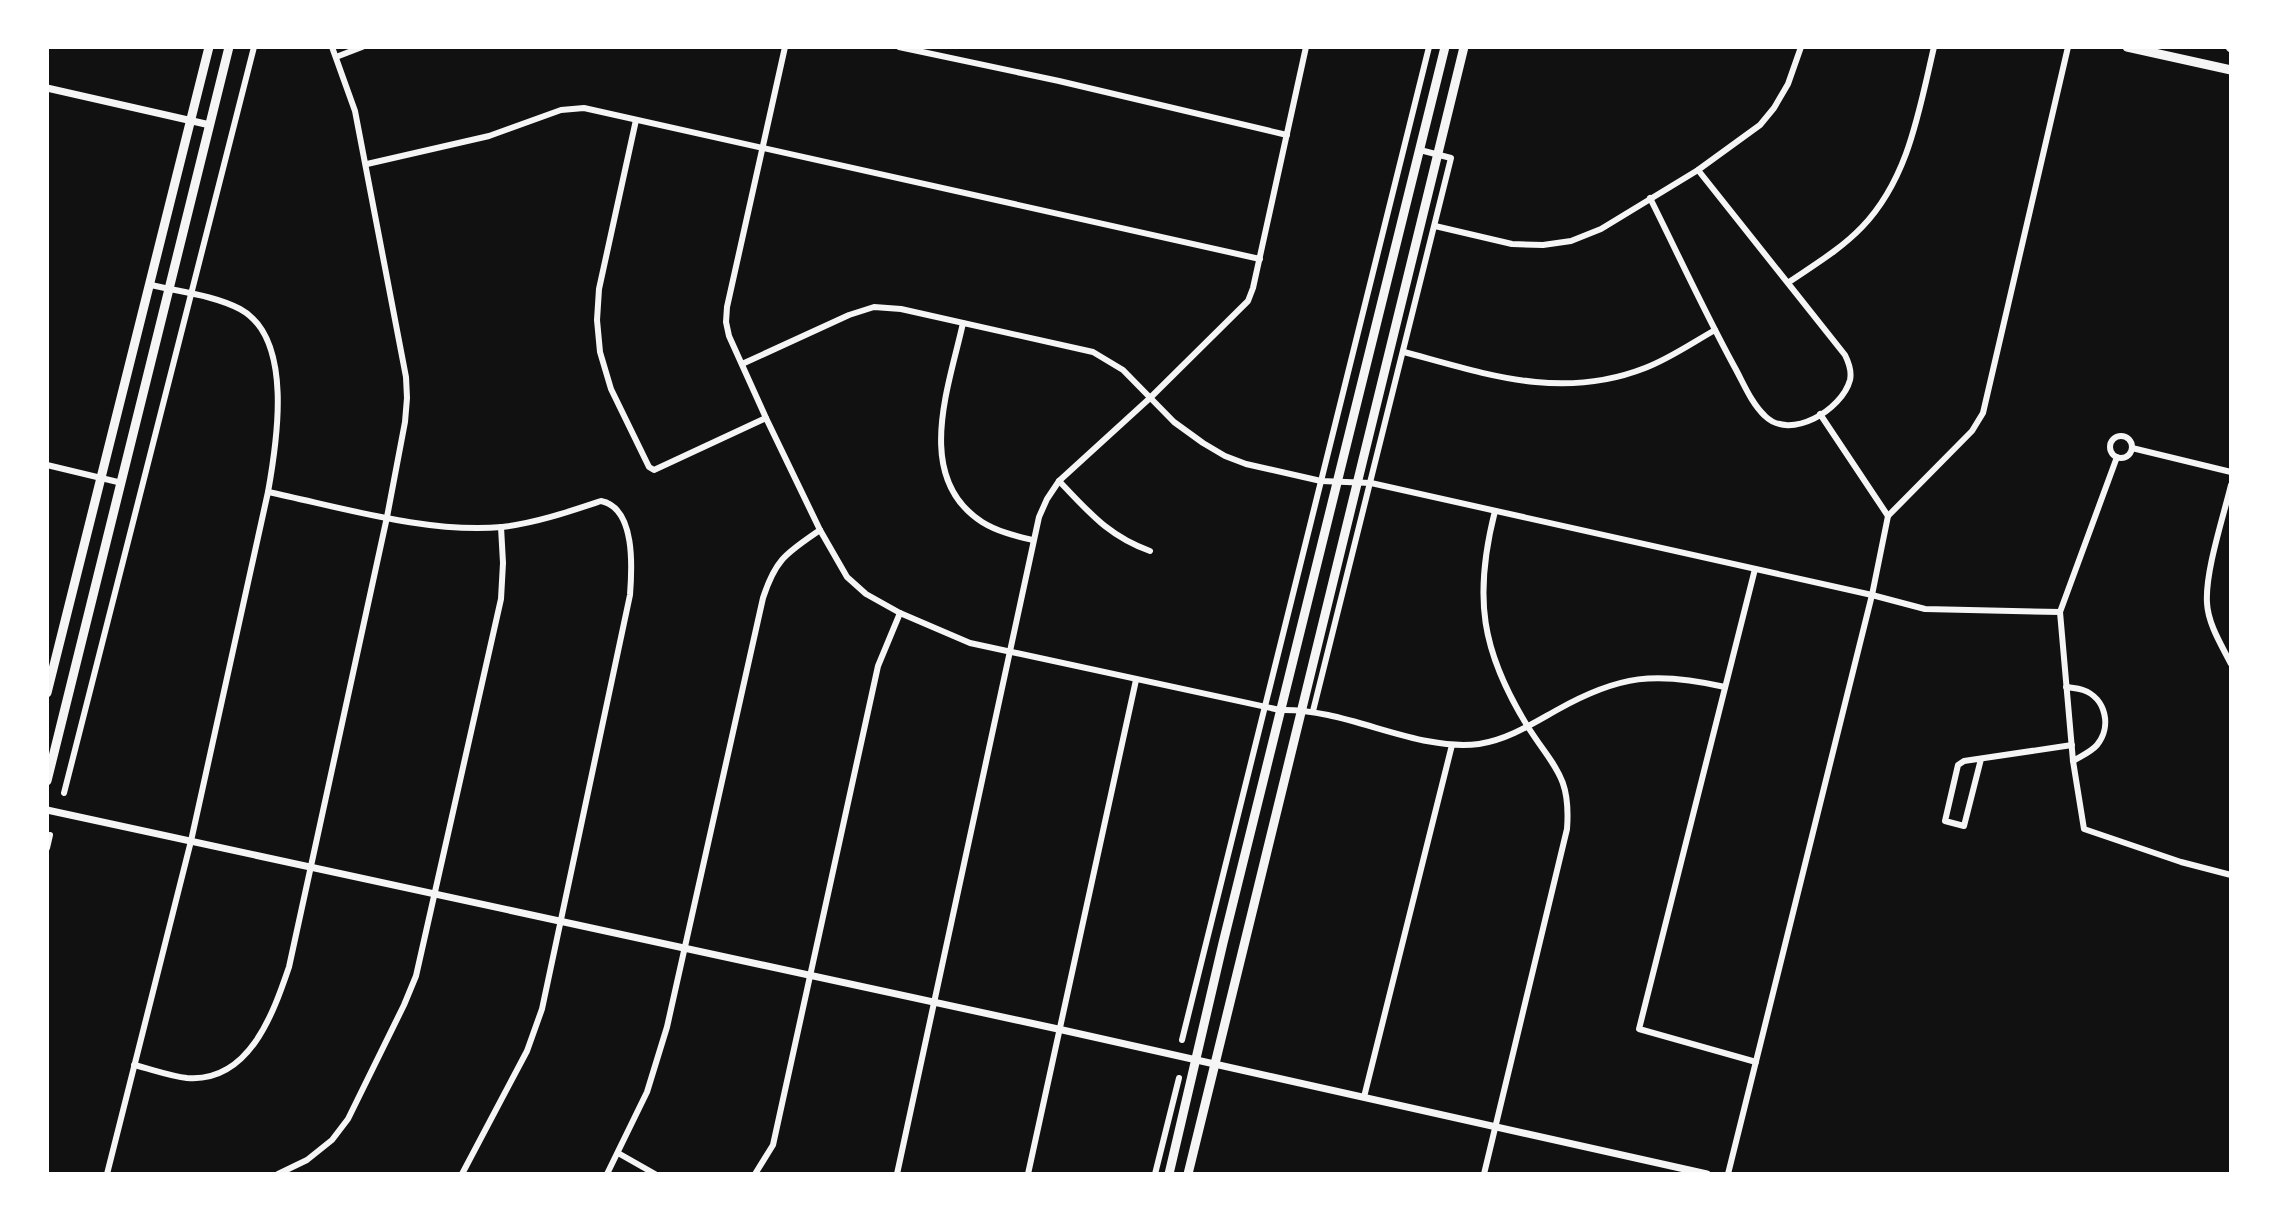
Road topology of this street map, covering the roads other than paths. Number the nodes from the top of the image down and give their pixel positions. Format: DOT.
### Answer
graph roads {
  1 [pos="209,47"];
  2 [pos="229,47"];
  3 [pos="254,47"];
  4 [pos="332,47"];
  5 [pos="362,47"];
  6 [pos="785,47"];
  7 [pos="899,47"];
  8 [pos="1306,47"];
  9 [pos="1429,47"];
  10 [pos="1446,47"];
  11 [pos="1464,47"];
  12 [pos="1801,47"];
  13 [pos="1934,47"];
  14 [pos="2068,47"];
  15 [pos="2127,47"];
  16 [pos="336,57"];
  17 [pos="2231,70"];
  18 [pos="47,88"];
  19 [pos="191,120"];
  20 [pos="636,120"];
  21 [pos="210,125"];
  22 [pos="1287,135"];
  23 [pos="762,149"];
  24 [pos="1420,150"];
  25 [pos="1438,154"];
  26 [pos="367,164"];
  27 [pos="1698,170"];
  28 [pos="1650,198"];
  29 [pos="1435,226"];
  30 [pos="1259,259"];
  31 [pos="1789,282"];
  32 [pos="151,285"];
  33 [pos="170,289"];
  34 [pos="192,293"];
  35 [pos="963,323"];
  36 [pos="1715,330"];
  37 [pos="1404,352"];
  38 [pos="742,365"];
  39 [pos="1150,398"];
  40 [pos="1820,414"];
  41 [pos="765,418"];
  42 [pos="2132,449"];
  43 [pos="2117,457"];
  44 [pos="47,465"];
  45 [pos="2231,472"];
  46 [pos="102,479"];
  47 [pos="1337,480"];
  48 [pos="1059,481"];
  49 [pos="1321,481"];
  50 [pos="122,483"];
  51 [pos="1357,483"];
  52 [pos="1371,483"];
  53 [pos="2231,485"];
  54 [pos="268,492"];
  55 [pos="1496,511"];
  56 [pos="1888,516"];
  57 [pos="387,517"];
  58 [pos="501,527"];
  59 [pos="820,530"];
  60 [pos="1033,540"];
  61 [pos="1150,551"];
  62 [pos="1755,569"];
  63 [pos="1872,595"];
  64 [pos="2060,612"];
  65 [pos="900,613"];
  66 [pos="2231,642"];
  67 [pos="2221,644"];
  68 [pos="1009,652"];
  69 [pos="2231,664"];
  70 [pos="1136,680"];
  71 [pos="1725,687"];
  72 [pos="2066,687"];
  73 [pos="47,693"];
  74 [pos="1264,706"];
  75 [pos="1301,709"];
  76 [pos="1280,710"];
  77 [pos="1313,711"];
  78 [pos="1528,726"];
  79 [pos="2072,744"];
  80 [pos="1452,745"];
  81 [pos="1981,759"];
  82 [pos="2073,761"];
  83 [pos="47,781"];
  84 [pos="64,793"];
  85 [pos="47,810"];
  86 [pos="50,835"];
  87 [pos="191,841"];
  88 [pos="47,848"];
  89 [pos="311,868"];
  90 [pos="2231,875"];
  91 [pos="435,894"];
  92 [pos="559,921"];
  93 [pos="684,948"];
  94 [pos="809,975"];
  95 [pos="935,1003"];
  96 [pos="1058,1029"];
  97 [pos="1182,1040"];
  98 [pos="1197,1060"];
  99 [pos="1756,1062"];
  100 [pos="1216,1064"];
  101 [pos="134,1065"];
  102 [pos="1179,1078"];
  103 [pos="1364,1097"];
  104 [pos="1494,1126"];
  105 [pos="618,1153"];
  106 [pos="107,1174"];
  107 [pos="278,1174"];
  108 [pos="462,1174"];
  109 [pos="607,1174"];
  110 [pos="655,1174"];
  111 [pos="755,1174"];
  112 [pos="897,1174"];
  113 [pos="1028,1174"];
  114 [pos="1155,1174"];
  115 [pos="1169,1174"];
  116 [pos="1188,1174"];
  117 [pos="1483,1174"];
  118 [pos="1707,1174"];
  119 [pos="1728,1174"];
  1 -- 19 [label="main road"];
  2 -- 21 [label="main road"];
  3 -- 34 [label="street"];
  4 -- 16 [label="street"];
  5 -- 16 [label="street"];
  6 -- 23 [label="street"];
  7 -- 22 [label="street"];
  8 -- 22 [label="street"];
  9 -- 49 [label="street"];
  10 -- 24 [label="main road"];
  11 -- 25 [label="main road"];
  12 -- 27 [label="street"];
  13 -- 31 [label="street"];
  14 -- 56 [label="street"];
  15 -- 17 [label="main road"];
  16 -- 26 [label="street"];
  18 -- 19 [label="street"];
  19 -- 21 [label="street"];
  19 -- 32 [label="main road"];
  20 -- 23 [label="street"];
  20 -- 26 [label="street"];
  20 -- 41 [label="street"];
  21 -- 33 [label="main road"];
  22 -- 30 [label="street"];
  23 -- 30 [label="street"];
  23 -- 38 [label="street"];
  24 -- 25 [label="street"];
  24 -- 47 [label="main road"];
  25 -- 29 [label="street"];
  25 -- 51 [label="main road"];
  26 -- 57 [label="street"];
  27 -- 28 [label="street"];
  27 -- 31 [label="street"];
  28 -- 29 [label="street"];
  28 -- 36 [label="street"];
  29 -- 37 [label="street"];
  30 -- 39 [label="street"];
  31 -- 40 [label="street"];
  32 -- 33 [label="street"];
  32 -- 46 [label="main road"];
  33 -- 34 [label="street"];
  33 -- 50 [label="main road"];
  34 -- 54 [label="street"];
  34 -- 84 [label="street"];
  35 -- 38 [label="street"];
  35 -- 39 [label="street"];
  35 -- 60 [label="street"];
  36 -- 37 [label="street"];
  36 -- 40 [label="street"];
  37 -- 52 [label="street"];
  38 -- 41 [label="street"];
  39 -- 48 [label="street"];
  39 -- 49 [label="street"];
  40 -- 56 [label="street"];
  41 -- 59 [label="street"];
  42 -- 43 [label="street"];
  42 -- 43 [label="street"];
  42 -- 45 [label="street"];
  43 -- 64 [label="street"];
  44 -- 46 [label="street"];
  46 -- 50 [label="street"];
  46 -- 73 [label="main road"];
  47 -- 49 [label="street"];
  47 -- 51 [label="street"];
  47 -- 76 [label="main road"];
  48 -- 60 [label="street"];
  48 -- 61 [label="street"];
  49 -- 74 [label="street"];
  50 -- 83 [label="main road"];
  51 -- 52 [label="street"];
  51 -- 75 [label="main road"];
  52 -- 55 [label="street"];
  52 -- 77 [label="street"];
  53 -- 67 [label="street"];
  54 -- 57 [label="street"];
  54 -- 87 [label="street"];
  55 -- 62 [label="street"];
  55 -- 78 [label="street"];
  56 -- 63 [label="street"];
  57 -- 58 [label="street"];
  57 -- 89 [label="street"];
  58 -- 91 [label="street"];
  58 -- 92 [label="street"];
  59 -- 65 [label="street"];
  59 -- 93 [label="street"];
  60 -- 68 [label="street"];
  62 -- 63 [label="street"];
  62 -- 71 [label="street"];
  63 -- 64 [label="street"];
  63 -- 99 [label="street"];
  64 -- 72 [label="street"];
  65 -- 68 [label="street"];
  65 -- 94 [label="street"];
  66 -- 67 [label="street"];
  67 -- 69 [label="street"];
  68 -- 70 [label="street"];
  68 -- 95 [label="street"];
  70 -- 74 [label="street"];
  70 -- 96 [label="street"];
  71 -- 78 [label="street"];
  71 -- 99 [label="street"];
  72 -- 79 [label="street"];
  72 -- 82 [label="street"];
  74 -- 76 [label="street"];
  74 -- 97 [label="street"];
  75 -- 76 [label="street"];
  75 -- 77 [label="street"];
  75 -- 100 [label="main road"];
  76 -- 98 [label="main road"];
  77 -- 80 [label="street"];
  78 -- 80 [label="street"];
  78 -- 104 [label="street"];
  79 -- 81 [label="street"];
  79 -- 82 [label="street"];
  80 -- 103 [label="street"];
  81 -- 81 [label="street"];
  82 -- 90 [label="street"];
  85 -- 87 [label="street"];
  86 -- 88 [label="street"];
  87 -- 89 [label="street"];
  87 -- 101 [label="street"];
  89 -- 91 [label="street"];
  89 -- 101 [label="street"];
  91 -- 92 [label="street"];
  91 -- 107 [label="street"];
  92 -- 93 [label="street"];
  92 -- 108 [label="street"];
  93 -- 94 [label="street"];
  93 -- 105 [label="street"];
  94 -- 95 [label="street"];
  94 -- 111 [label="street"];
  95 -- 96 [label="street"];
  95 -- 112 [label="street"];
  96 -- 98 [label="street"];
  96 -- 113 [label="street"];
  98 -- 100 [label="street"];
  98 -- 115 [label="main road"];
  99 -- 119 [label="street"];
  100 -- 103 [label="street"];
  100 -- 116 [label="main road"];
  101 -- 106 [label="street"];
  102 -- 114 [label="street"];
  103 -- 104 [label="street"];
  104 -- 117 [label="street"];
  104 -- 118 [label="street"];
  105 -- 109 [label="street"];
  105 -- 110 [label="street"];
}
